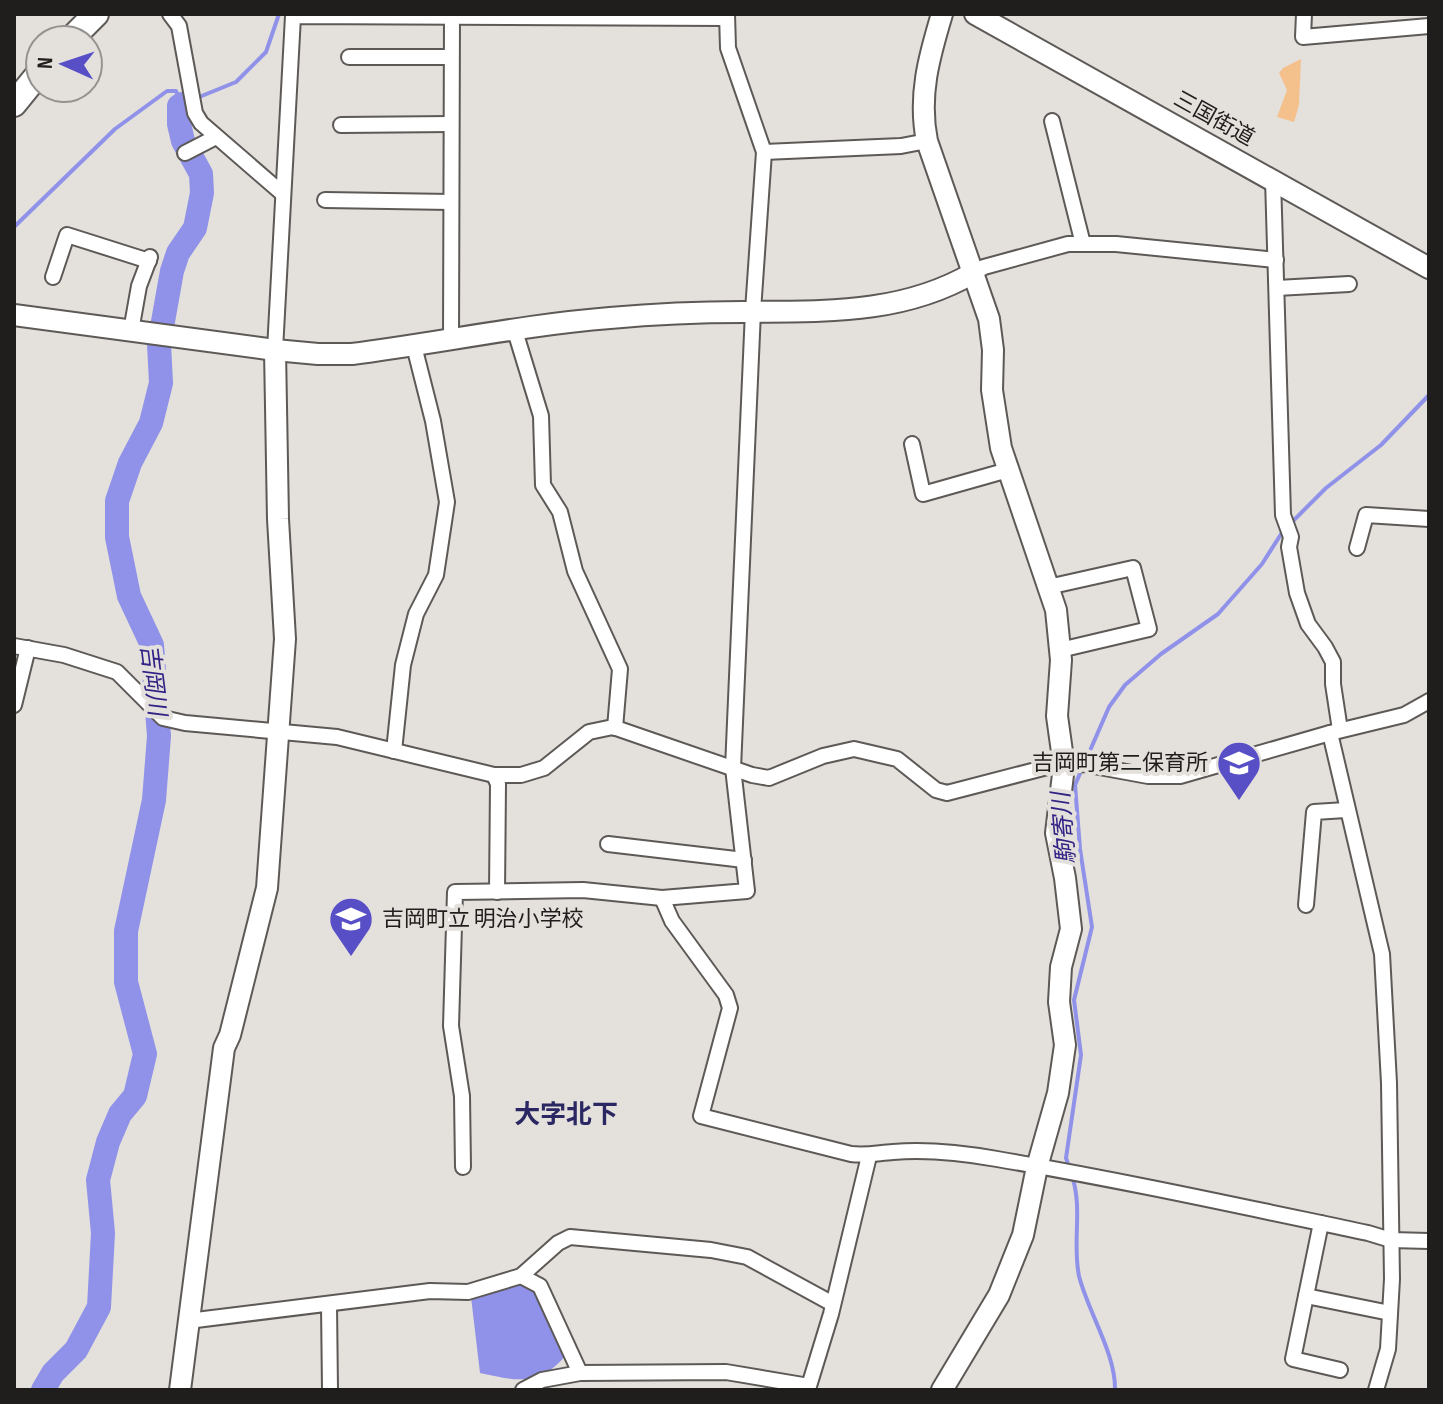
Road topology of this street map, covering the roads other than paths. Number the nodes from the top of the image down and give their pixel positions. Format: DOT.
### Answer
graph roads {
  1 [pos="170,14"];
  2 [pos="942,14"];
  3 [pos="975,14"];
  4 [pos="1304,14"];
  5 [pos="1428,14"];
  6 [pos="452,15"];
  7 [pos="726,16"];
  8 [pos="1429,27"];
  9 [pos="349,57"];
  10 [pos="451,57"];
  11 [pos="1052,121"];
  12 [pos="451,124"];
  13 [pos="341,125"];
  14 [pos="216,137"];
  15 [pos="927,141"];
  16 [pos="192,150"];
  17 [pos="764,152"];
  18 [pos="1273,179"];
  19 [pos="283,194"];
  20 [pos="325,200"];
  21 [pos="451,202"];
  22 [pos="1083,244"];
  23 [pos="1276,260"];
  24 [pos="1429,268"];
  25 [pos="973,273"];
  26 [pos="53,277"];
  27 [pos="1349,284"];
  28 [pos="1277,288"];
  29 [pos="753,311"];
  30 [pos="14,315"];
  31 [pos="515,331"];
  32 [pos="136,332"];
  33 [pos="451,340"];
  34 [pos="414,346"];
  35 [pos="275,350"];
  36 [pos="912,444"];
  37 [pos="1008,470"];
  38 [pos="1429,519"];
  39 [pos="1357,548"];
  40 [pos="1048,587"];
  41 [pos="21,647"];
  42 [pos="1060,650"];
  43 [pos="1429,701"];
  44 [pos="14,705"];
  45 [pos="615,728"];
  46 [pos="1335,732"];
  47 [pos="277,733"];
  48 [pos="394,751"];
  49 [pos="1064,766"];
  50 [pos="733,768"];
  51 [pos="494,775"];
  52 [pos="1346,810"];
  53 [pos="608,844"];
  54 [pos="744,860"];
  55 [pos="497,892"];
  56 [pos="662,898"];
  57 [pos="1306,905"];
  58 [pos="869,1156"];
  59 [pos="463,1167"];
  60 [pos="1037,1167"];
  61 [pos="1321,1223"];
  62 [pos="1391,1240"];
  63 [pos="1429,1241"];
  64 [pos="521,1276"];
  65 [pos="1306,1296"];
  66 [pos="833,1304"];
  67 [pos="329,1305"];
  68 [pos="1390,1313"];
  69 [pos="188,1321"];
  70 [pos="1340,1370"];
  71 [pos="580,1373"];
  72 [pos="733,1373"];
  73 [pos="810,1388"];
  74 [pos="180,1390"];
  75 [pos="330,1390"];
  76 [pos="523,1390"];
  77 [pos="729,1390"];
  78 [pos="942,1390"];
  79 [pos="1376,1390"];
  1 -- 14 [label="street"];
  2 -- 15 [label="street"];
  3 -- 18 [label="street, 三国街道"];
  4 -- 8 [label="street"];
  5 -- 8 [label="street"];
  6 -- 7 [label="street"];
  6 -- 10 [label="street"];
  6 -- 19 [label="street"];
  7 -- 17 [label="street"];
  9 -- 10 [label="street"];
  10 -- 12 [label="street"];
  11 -- 22 [label="street"];
  12 -- 13 [label="street"];
  12 -- 21 [label="street"];
  14 -- 16 [label="street"];
  14 -- 19 [label="street"];
  15 -- 17 [label="street"];
  15 -- 25 [label="street"];
  17 -- 29 [label="street"];
  18 -- 23 [label="street"];
  18 -- 24 [label="street, 三国街道"];
  19 -- 35 [label="street"];
  20 -- 21 [label="street"];
  21 -- 33 [label="street"];
  22 -- 23 [label="street"];
  22 -- 25 [label="street"];
  23 -- 28 [label="street"];
  25 -- 29 [label="street"];
  25 -- 37 [label="street"];
  26 -- 32 [label="street"];
  27 -- 28 [label="street"];
  28 -- 46 [label="street"];
  29 -- 31 [label="street"];
  29 -- 50 [label="street"];
  30 -- 32 [label="street"];
  31 -- 33 [label="street"];
  31 -- 45 [label="street"];
  32 -- 35 [label="street"];
  33 -- 34 [label="street"];
  34 -- 35 [label="street"];
  34 -- 48 [label="street"];
  35 -- 47 [label="street"];
  36 -- 37 [label="street"];
  37 -- 40 [label="street"];
  38 -- 39 [label="street"];
  40 -- 42 [label="street"];
  40 -- 42 [label="street"];
  41 -- 44 [label="street"];
  41 -- 47 [label="street"];
  42 -- 49 [label="street"];
  43 -- 46 [label="street"];
  45 -- 50 [label="street"];
  45 -- 51 [label="street"];
  46 -- 49 [label="street"];
  46 -- 52 [label="street"];
  47 -- 48 [label="street"];
  47 -- 69 [label="street"];
  48 -- 51 [label="street"];
  49 -- 50 [label="street"];
  49 -- 60 [label="street"];
  50 -- 54 [label="street"];
  51 -- 55 [label="street"];
  52 -- 57 [label="street"];
  52 -- 62 [label="street"];
  53 -- 54 [label="street"];
  54 -- 56 [label="street"];
  55 -- 56 [label="street"];
  55 -- 59 [label="street"];
  56 -- 58 [label="street"];
  58 -- 60 [label="street"];
  58 -- 66 [label="street"];
  60 -- 61 [label="street"];
  60 -- 78 [label="street"];
  61 -- 62 [label="street"];
  61 -- 65 [label="street"];
  62 -- 63 [label="street"];
  62 -- 68 [label="street"];
  64 -- 66 [label="street"];
  64 -- 67 [label="street"];
  64 -- 71 [label="street"];
  65 -- 68 [label="street"];
  65 -- 70 [label="street"];
  66 -- 73 [label="street"];
  67 -- 69 [label="street"];
  67 -- 75 [label="street"];
  68 -- 79 [label="street"];
  69 -- 74 [label="street"];
  71 -- 72 [label="street"];
  71 -- 76 [label="street"];
  72 -- 73 [label="street"];
  72 -- 77 [label="street"];
}
